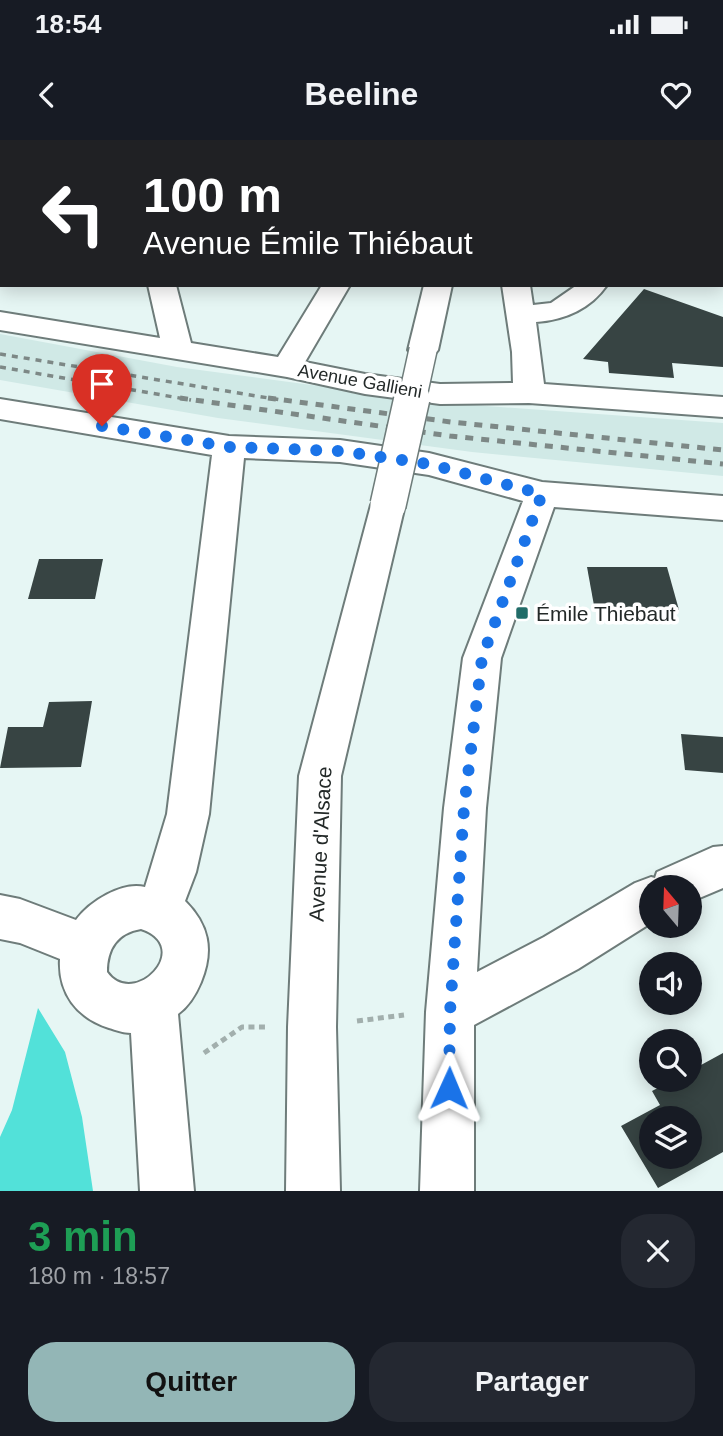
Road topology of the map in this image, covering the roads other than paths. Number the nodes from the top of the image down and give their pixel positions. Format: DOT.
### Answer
graph roads {
  1 [pos="162,287"];
  2 [pos="335,287"];
  3 [pos="438,287"];
  4 [pos="516,287"];
  5 [pos="591,287"];
  6 [pos="522,314"];
  7 [pos="0,321"];
  8 [pos="178,351"];
  9 [pos="287,368"];
  10 [pos="529,393"];
  11 [pos="723,407"];
  12 [pos="0,410"];
  13 [pos="229,447"];
  14 [pos="542,494"];
  15 [pos="723,508"];
  16 [pos="723,867"];
  17 [pos="698,875"];
  18 [pos="639,905"];
  19 [pos="158,909"];
  20 [pos="0,917"];
  21 [pos="86,947"];
  22 [pos="153,1003"];
  23 [pos="450,1012"];
  24 [pos="167,1191"];
  25 [pos="313,1191"];
  26 [pos="446,1191"];
  1 -- 8 [label="street"];
  2 -- 9 [label="street"];
  3 -- 25 [label="street, Avenue d'Alsace, bridge"];
  4 -- 6 [label="street"];
  5 -- 6 [label="street"];
  6 -- 10 [label="street"];
  7 -- 8 [label="street, Avenue Gallieni"];
  8 -- 9 [label="street, Avenue Gallieni"];
  9 -- 10 [label="street, Avenue Gallieni"];
  10 -- 11 [label="street, Avenue Gallieni"];
  12 -- 13 [label="street"];
  13 -- 14 [label="street"];
  13 -- 19 [label="street"];
  14 -- 15 [label="street"];
  14 -- 23 [label="street"];
  16 -- 17 [label="street"];
  18 -- 23 [label="street"];
  19 -- 21 [label="street"];
  19 -- 22 [label="street"];
  20 -- 21 [label="street"];
  21 -- 22 [label="street"];
  22 -- 24 [label="street"];
  23 -- 26 [label="street"];
}
